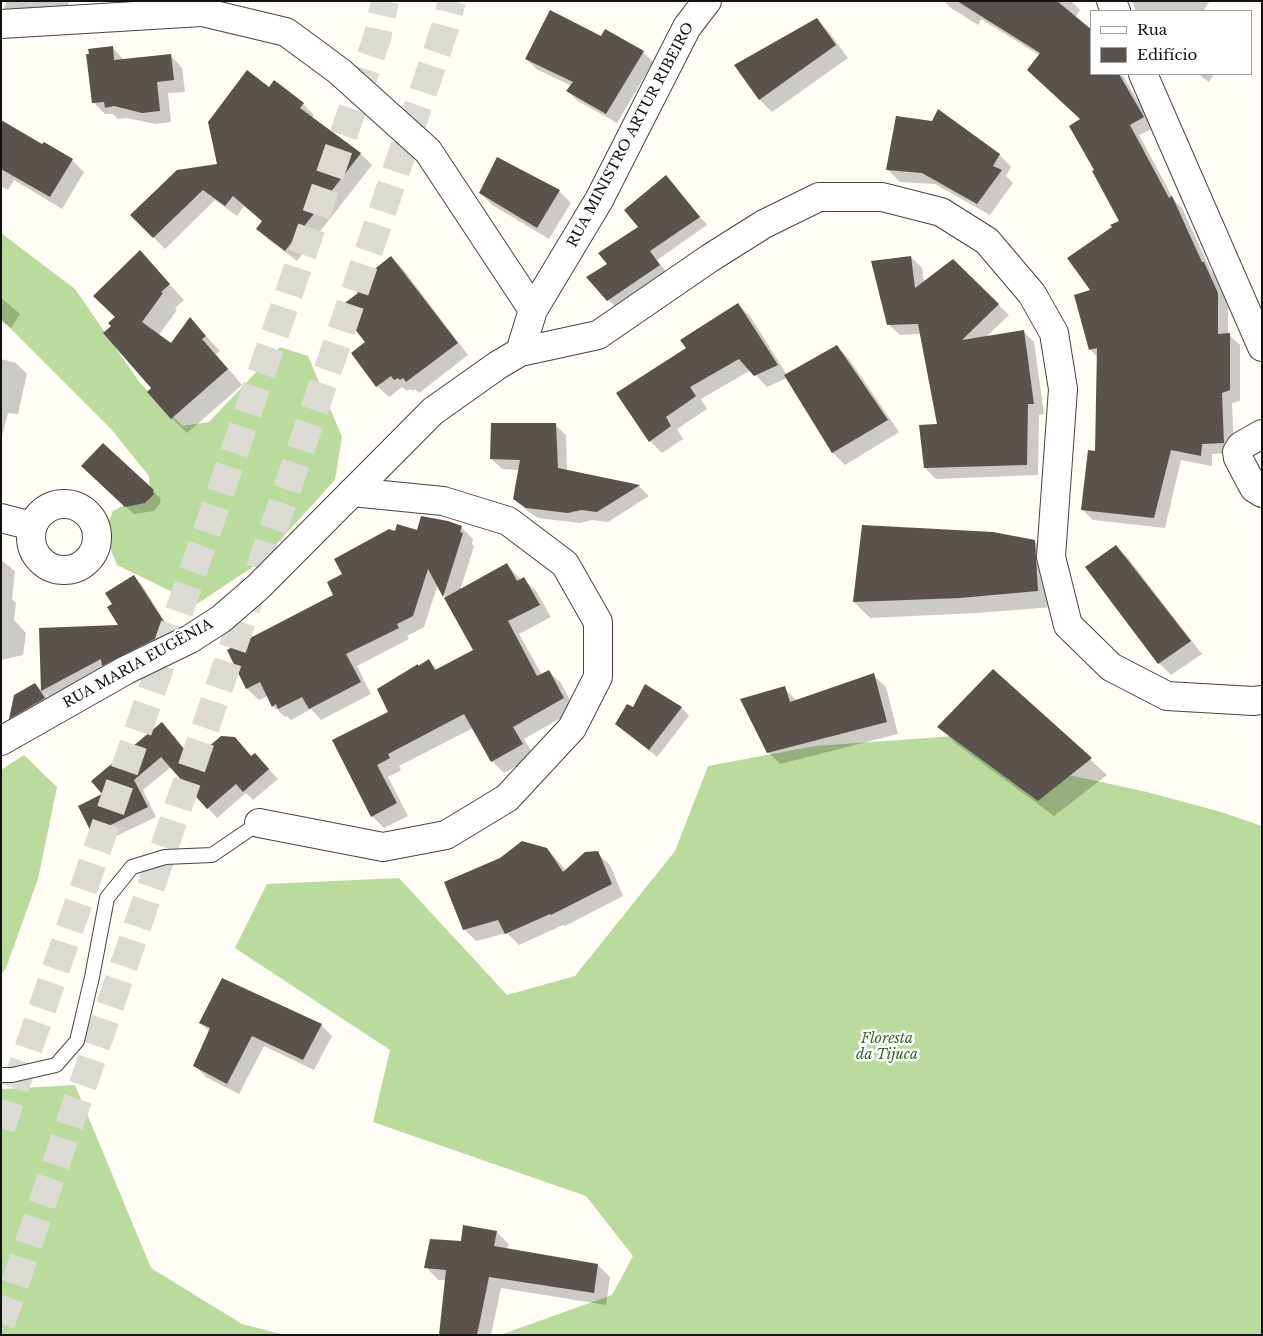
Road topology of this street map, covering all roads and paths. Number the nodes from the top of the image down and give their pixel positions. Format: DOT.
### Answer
graph roads {
  1 [pos="707,1"];
  2 [pos="1,24"];
  3 [pos="1144,75"];
  4 [pos="533,310"];
  5 [pos="1262,347"];
  6 [pos="520,352"];
  7 [pos="1262,434"];
  8 [pos="352,492"];
  9 [pos="1262,493"];
  10 [pos="1,518"];
  11 [pos="32,526"];
  12 [pos="1262,700"];
  13 [pos="1,741"];
  14 [pos="259,823"];
  15 [pos="1,1075"];
  1 -- 4 [label="street, RUA MINISTRO ARTUR RIBEIRO"];
  2 -- 4 [label="street"];
  3 -- 5 [label="street"];
  4 -- 6 [label="street, RUA MINISTRO ARTUR RIBEIRO"];
  6 -- 8 [label="street, RUA MARIA EUGÊNIA"];
  6 -- 12 [label="street, RUA MARIA EUGÊNIA"];
  7 -- 9 [label="street"];
  8 -- 13 [label="street, RUA MARIA EUGÊNIA"];
  8 -- 14 [label="street"];
  10 -- 11 [label="street"];
  14 -- 15 [label="lane"];
}
